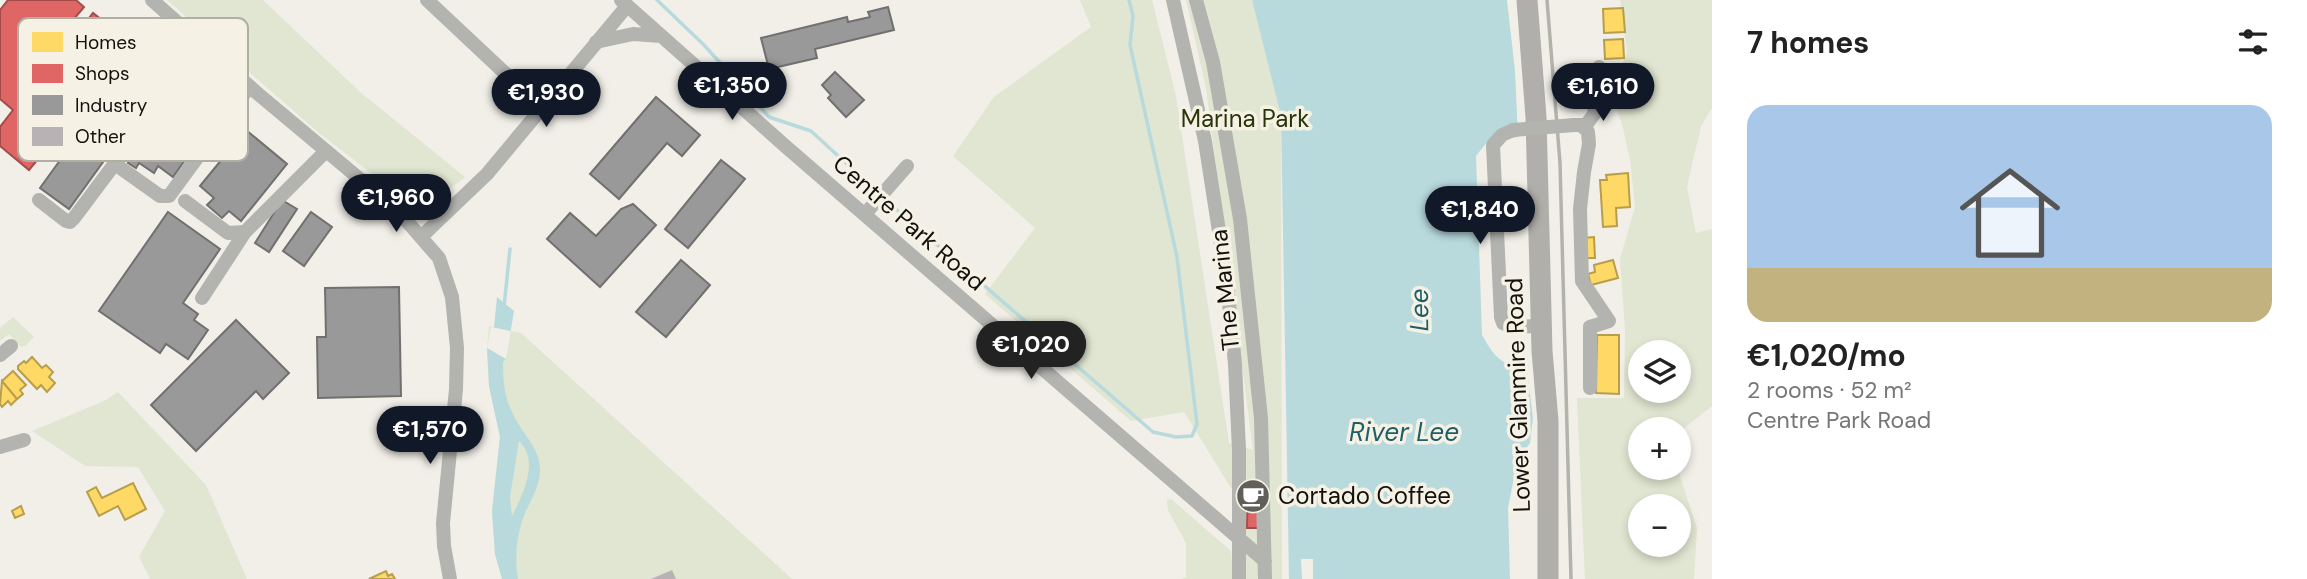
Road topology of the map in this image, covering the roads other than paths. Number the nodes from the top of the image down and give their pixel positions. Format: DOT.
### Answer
graph roads {
  1 [pos="152,0"];
  2 [pos="427,0"];
  3 [pos="1172,0"];
  4 [pos="1196,0"];
  5 [pos="1527,0"];
  6 [pos="624,3"];
  7 [pos="172,18"];
  8 [pos="661,36"];
  9 [pos="596,42"];
  10 [pos="1599,67"];
  11 [pos="249,87"];
  12 [pos="542,105"];
  13 [pos="1579,126"];
  14 [pos="326,151"];
  15 [pos="117,161"];
  16 [pos="195,161"];
  17 [pos="115,164"];
  18 [pos="907,166"];
  19 [pos="39,200"];
  20 [pos="184,201"];
  21 [pos="864,214"];
  22 [pos="245,232"];
  23 [pos="422,236"];
  24 [pos="202,298"];
  25 [pos="1542,326"];
  26 [pos="1590,388"];
  27 [pos="24,440"];
  28 [pos="0,447"];
  29 [pos="1241,540"];
  30 [pos="1265,561"];
  31 [pos="450,579"];
  32 [pos="1240,579"];
  33 [pos="1265,579"];
  34 [pos="1548,579"];
  1 -- 7 [label="street"];
  2 -- 12 [label="street"];
  3 -- 29 [label="street, The Marina"];
  4 -- 30 [label="street, The Marina"];
  5 -- 25 [label="highway, Lower Glanmire Road"];
  6 -- 8 [label="street, Centre Park Road"];
  6 -- 9 [label="street"];
  8 -- 9 [label="street"];
  8 -- 21 [label="street, Centre Park Road"];
  9 -- 12 [label="street"];
  10 -- 13 [label="street"];
  11 -- 14 [label="street"];
  12 -- 23 [label="street"];
  13 -- 25 [label="street, bridge"];
  13 -- 26 [label="street"];
  14 -- 22 [label="street"];
  14 -- 23 [label="street"];
  15 -- 17 [label="street"];
  16 -- 17 [label="street"];
  17 -- 19 [label="street"];
  18 -- 21 [label="street"];
  20 -- 22 [label="street"];
  21 -- 29 [label="street, Centre Park Road"];
  22 -- 24 [label="street"];
  23 -- 31 [label="street"];
  25 -- 34 [label="highway, Lower Glanmire Road"];
  27 -- 28 [label="street"];
  29 -- 30 [label="street, Centre Park Road"];
  29 -- 32 [label="street, The Marina"];
  30 -- 33 [label="street, The Marina"];
}
